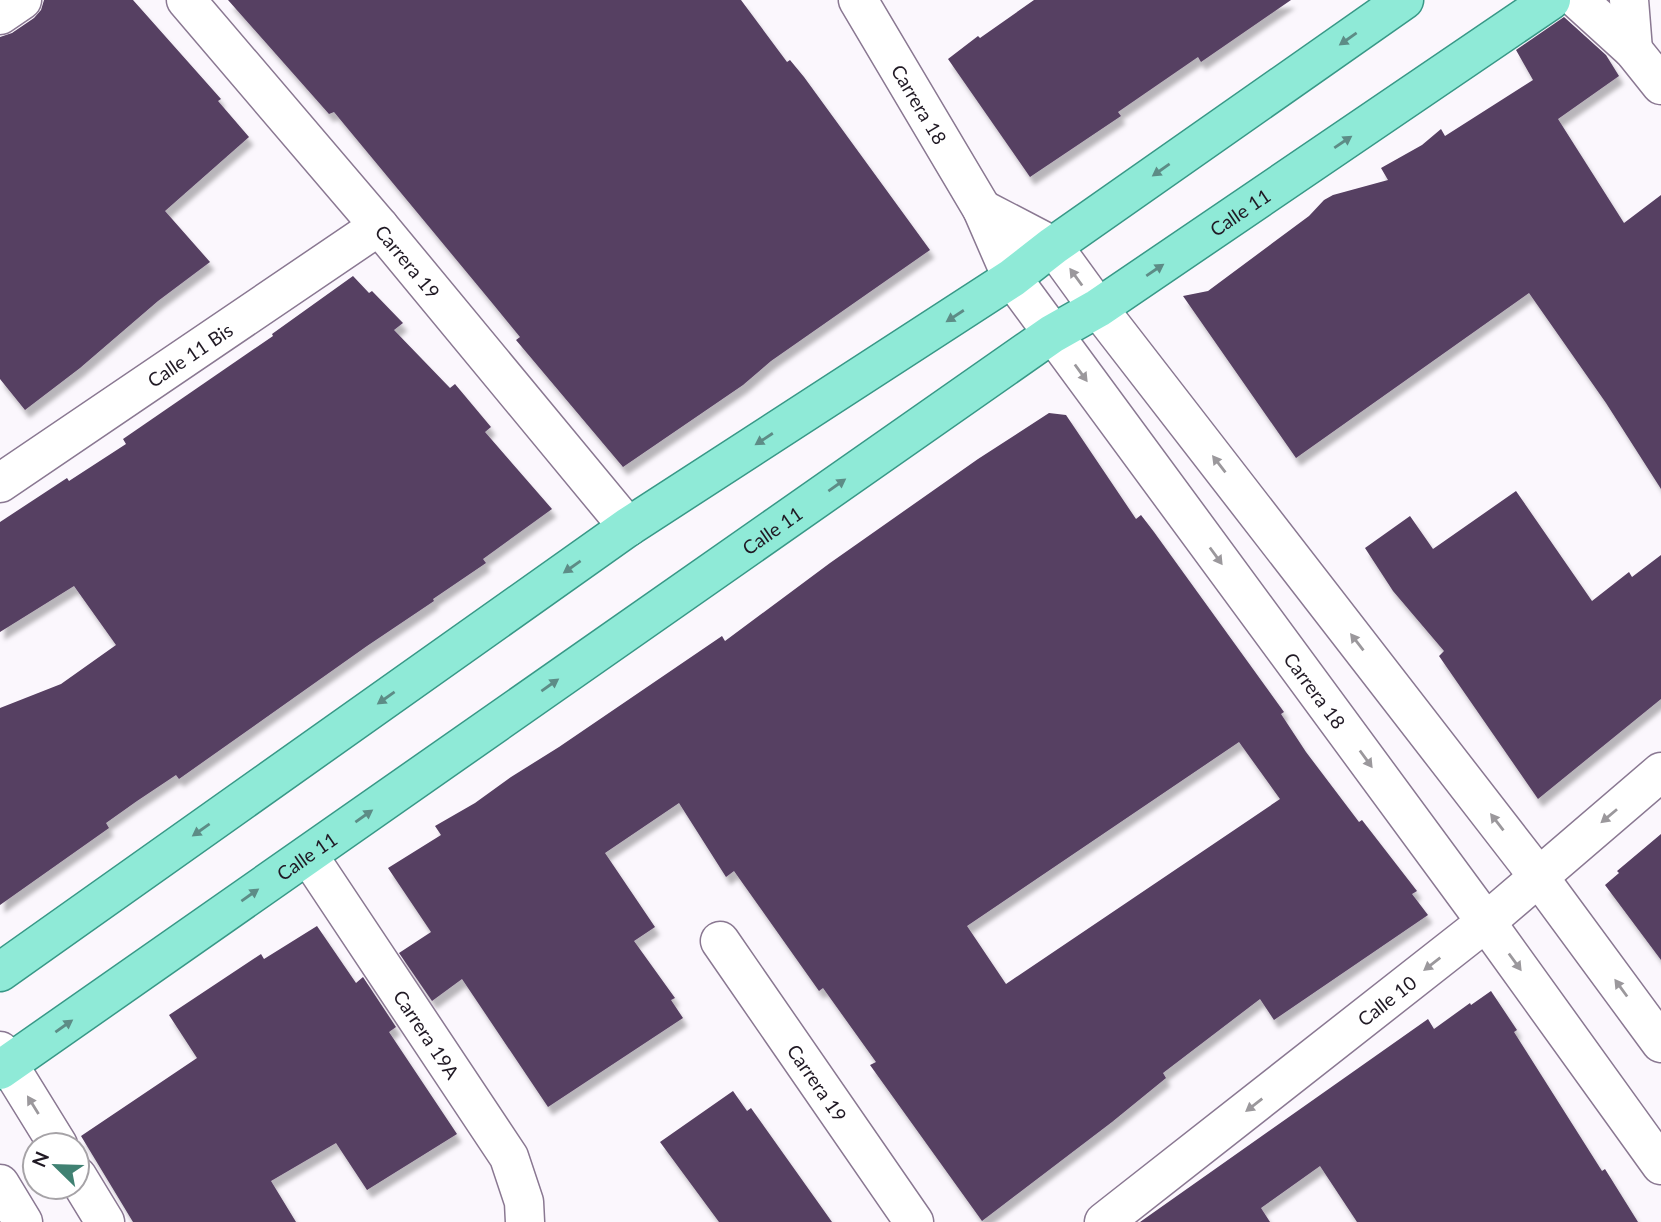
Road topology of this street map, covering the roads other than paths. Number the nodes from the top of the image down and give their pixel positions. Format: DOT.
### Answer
graph roads {
  1 [pos="22,0"];
  2 [pos="186,0"];
  3 [pos="858,0"];
  4 [pos="1404,0"];
  5 [pos="1551,0"];
  6 [pos="1578,0"];
  7 [pos="1629,0"];
  8 [pos="0,15"];
  9 [pos="1633,50"];
  10 [pos="1661,85"];
  11 [pos="982,208"];
  12 [pos="379,226"];
  13 [pos="1053,246"];
  14 [pos="1012,278"];
  15 [pos="1098,308"];
  16 [pos="1052,334"];
  17 [pos="0,483"];
  18 [pos="628,527"];
  19 [pos="1661,772"];
  20 [pos="308,855"];
  21 [pos="1538,876"];
  22 [pos="1486,922"];
  23 [pos="720,942"];
  24 [pos="0,972"];
  25 [pos="1661,1043"];
  26 [pos="3,1062"];
  27 [pos="49,1131"];
  28 [pos="1661,1165"];
  29 [pos="0,1184"];
  30 [pos="91,1198"];
  31 [pos="23,1222"];
  32 [pos="106,1222"];
  33 [pos="525,1222"];
  34 [pos="914,1222"];
  35 [pos="1104,1222"];
  1 -- 8 [label="street"];
  2 -- 12 [label="street, Carrera 19"];
  3 -- 11 [label="street, Carrera 18"];
  4 -- 13 [label="main road, one-way"];
  15 -- 5 [label="main road, Calle 11, one-way"];
  6 -- 9 [label="street"];
  7 -- 9 [label="street"];
  9 -- 10 [label="street"];
  11 -- 13 [label="street"];
  11 -- 14 [label="street, Carrera 18"];
  12 -- 17 [label="street, Calle 11 Bis"];
  12 -- 18 [label="street, Carrera 19"];
  13 -- 14 [label="main road"];
  15 -- 13 [label="street, one-way"];
  14 -- 16 [label="street, Carrera 18"];
  14 -- 18 [label="main road, one-way"];
  15 -- 16 [label="main road, Calle 11"];
  21 -- 15 [label="street, one-way"];
  20 -- 16 [label="main road, Calle 11, one-way"];
  16 -- 22 [label="street, Carrera 18, one-way"];
  18 -- 24 [label="main road, one-way"];
  19 -- 21 [label="street, Calle 10, one-way"];
  26 -- 20 [label="main road, Calle 11, one-way"];
  20 -- 33 [label="street, Carrera 19A"];
  21 -- 22 [label="street, Calle 10"];
  25 -- 21 [label="street, one-way"];
  22 -- 28 [label="street, Carrera 18, one-way"];
  22 -- 35 [label="street, Calle 10, one-way"];
  23 -- 34 [label="street, Carrera 19"];
  27 -- 26 [label="street, one-way"];
  29 -- 31 [label="street"];
  30 -- 32 [label="street"];
}
